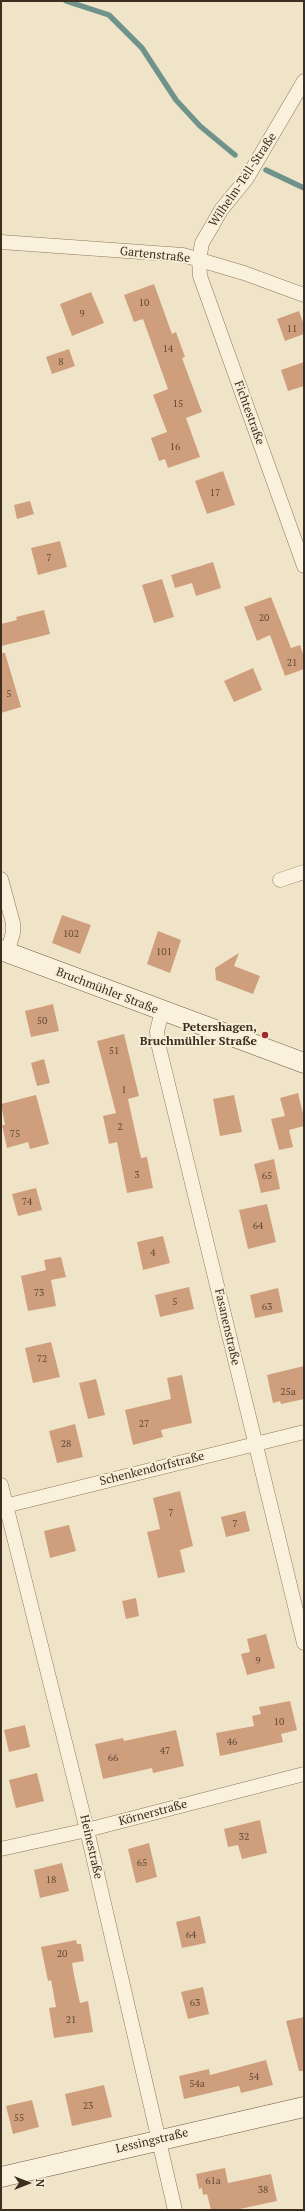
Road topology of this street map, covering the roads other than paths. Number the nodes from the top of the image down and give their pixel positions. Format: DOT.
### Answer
graph roads {
  1 [pos="304,81"];
  2 [pos="1,242"];
  3 [pos="199,260"];
  4 [pos="304,295"];
  5 [pos="304,566"];
  6 [pos="304,872"];
  7 [pos="1,879"];
  8 [pos="280,880"];
  9 [pos="4,952"];
  10 [pos="162,1011"];
  11 [pos="304,1063"];
  12 [pos="304,1432"];
  13 [pos="256,1444"];
  14 [pos="1,1485"];
  15 [pos="4,1506"];
  16 [pos="304,1643"];
  17 [pos="304,1774"];
  18 [pos="87,1830"];
  19 [pos="1,1849"];
  20 [pos="304,2107"];
  21 [pos="159,2140"];
  22 [pos="1,2177"];
  23 [pos="175,2210"];
  1 -- 3 [label="street, Wilhelm-Tell-Straße"];
  2 -- 3 [label="street, Gartenstraße"];
  3 -- 4 [label="street, Gartenstraße"];
  3 -- 5 [label="street, Fichtestraße"];
  6 -- 8 [label="street"];
  7 -- 9 [label="street"];
  9 -- 10 [label="street, Bruchmühler Straße"];
  10 -- 11 [label="street, Bruchmühler Straße"];
  10 -- 13 [label="street, Fasanenstraße"];
  12 -- 13 [label="street, Schenkendorfstraße"];
  13 -- 15 [label="street, Schenkendorfstraße"];
  13 -- 16 [label="street, Fasanenstraße"];
  14 -- 15 [label="street, Heinestraße"];
  15 -- 18 [label="street, Heinestraße"];
  17 -- 18 [label="street, Körnerstraße"];
  18 -- 19 [label="street, Körnerstraße"];
  18 -- 21 [label="street, Heinestraße"];
  20 -- 21 [label="street, Lessingstraße"];
  21 -- 22 [label="street, Lessingstraße"];
  21 -- 23 [label="street, Heinestraße"];
}
